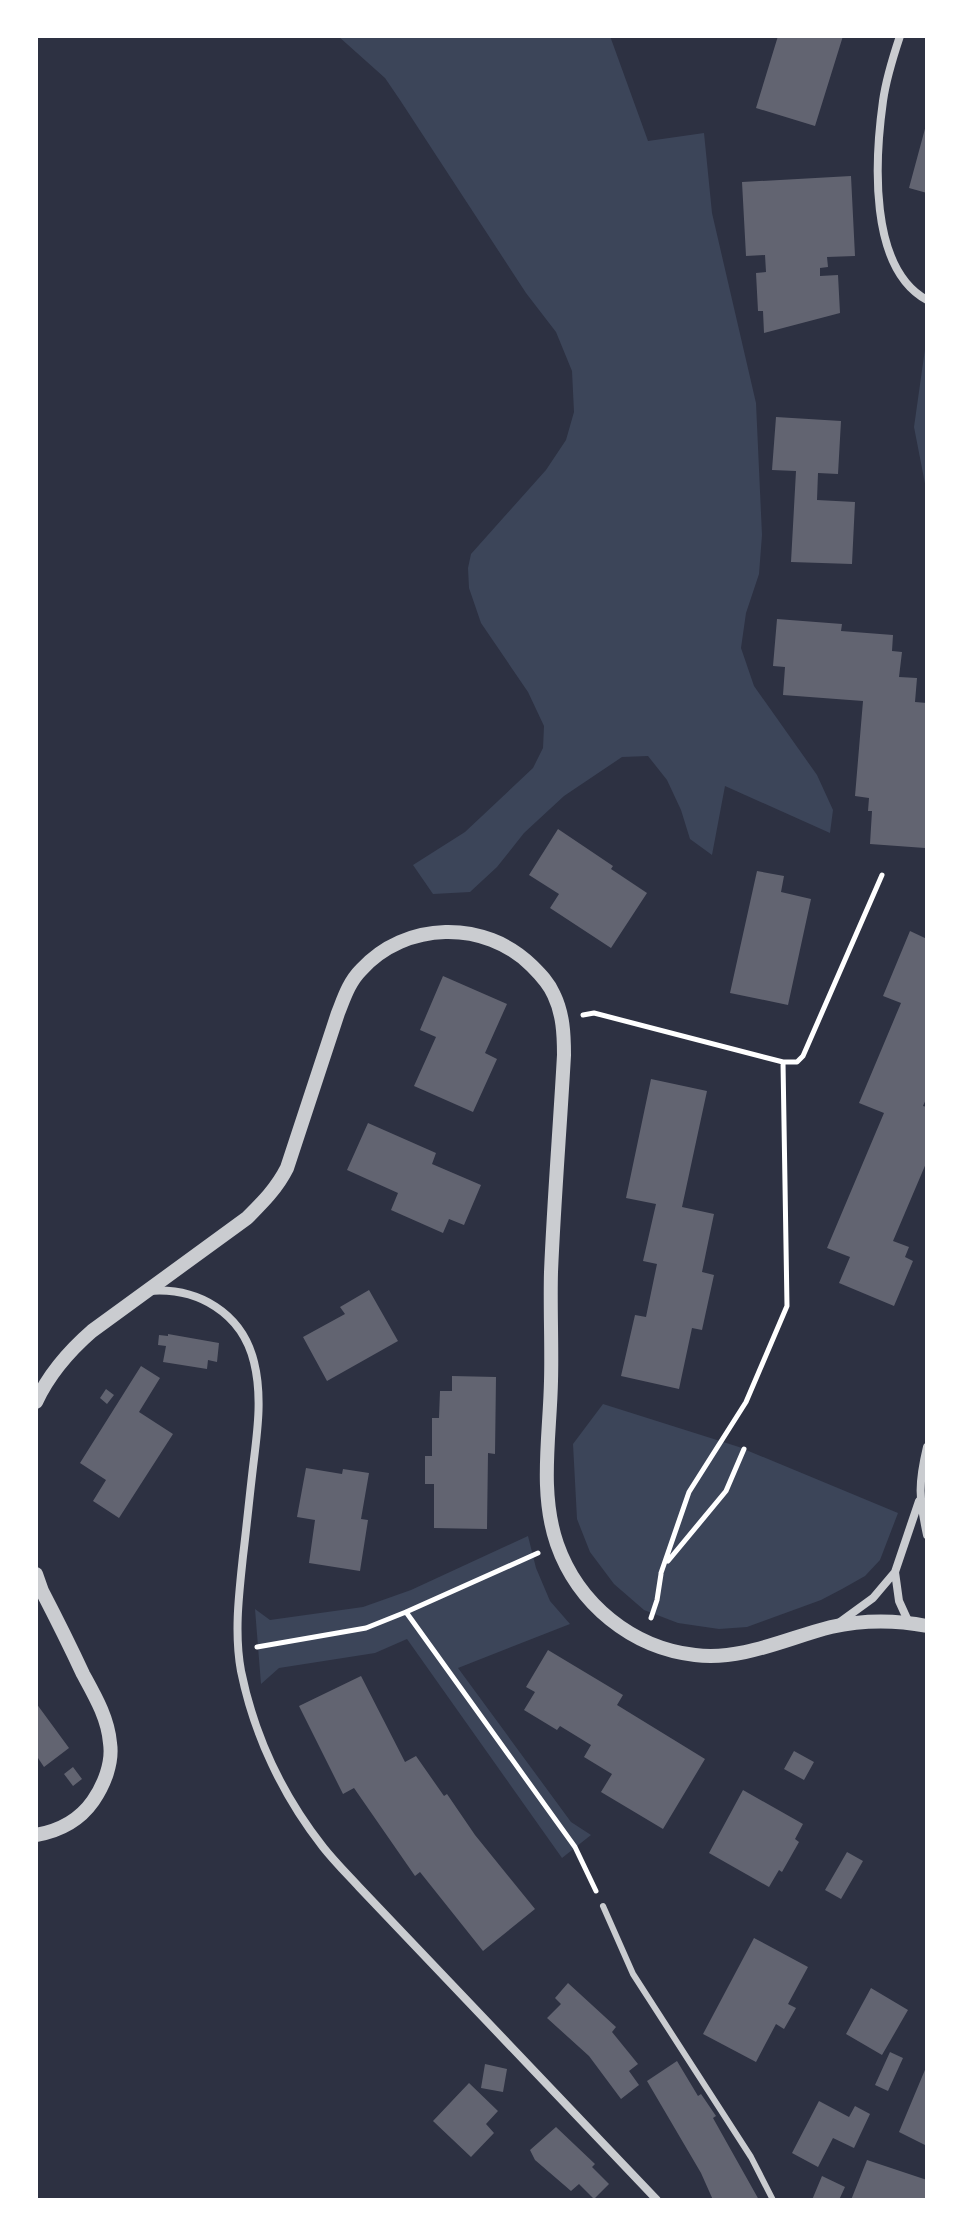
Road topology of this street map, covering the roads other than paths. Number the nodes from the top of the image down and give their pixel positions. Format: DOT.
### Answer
graph roads {
  1 [pos="900,36"];
  2 [pos="927,300"];
  3 [pos="148,1291"];
  4 [pos="36,1402"];
  5 [pos="927,1447"];
  6 [pos="919,1501"];
  7 [pos="927,1535"];
  8 [pos="895,1572"];
  9 [pos="36,1574"];
  10 [pos="909,1623"];
  11 [pos="927,1625"];
  12 [pos="830,1628"];
  13 [pos="36,1835"];
  14 [pos="603,1906"];
  15 [pos="657,2200"];
  16 [pos="773,2200"];
  1 -- 2 [label="street"];
  3 -- 4 [label="street"];
  3 -- 12 [label="street"];
  3 -- 15 [label="street"];
  5 -- 6 [label="street"];
  6 -- 7 [label="street"];
  6 -- 8 [label="street"];
  8 -- 10 [label="street"];
  8 -- 12 [label="street"];
  9 -- 13 [label="street"];
  10 -- 11 [label="street"];
  10 -- 12 [label="street"];
  14 -- 16 [label="lane"];
}
